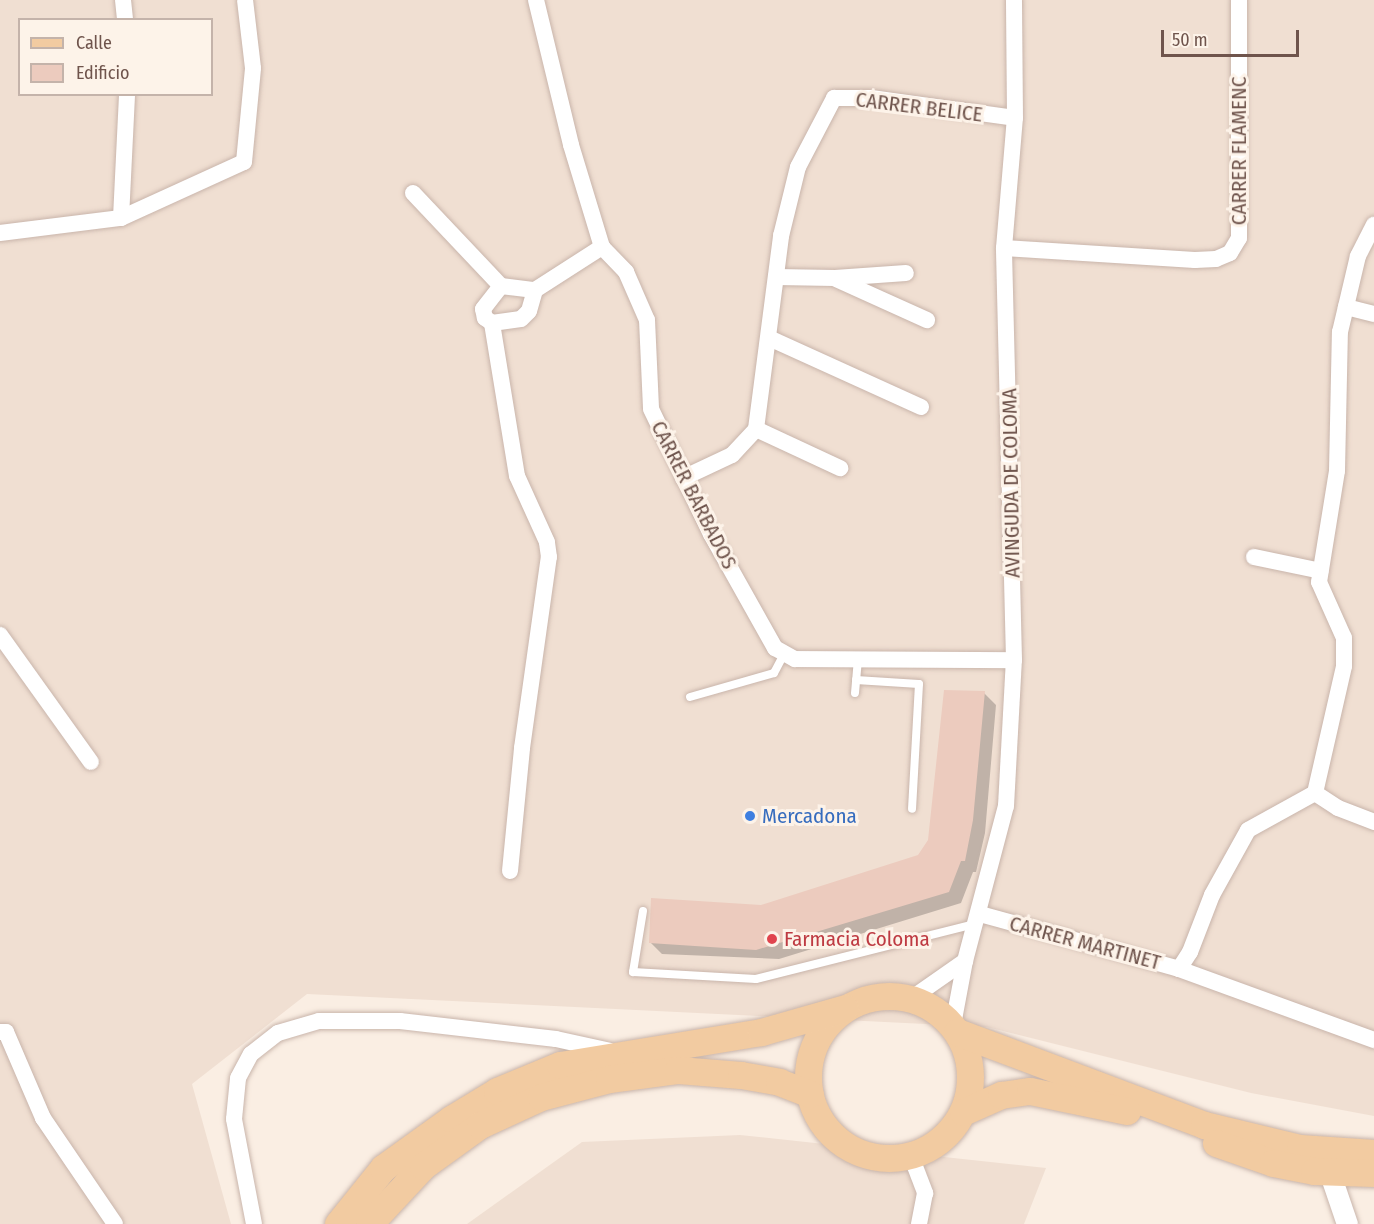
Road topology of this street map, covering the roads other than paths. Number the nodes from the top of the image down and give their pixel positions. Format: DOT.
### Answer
graph roads {
  1 [pos="123,0"];
  2 [pos="245,0"];
  3 [pos="536,0"];
  4 [pos="1014,0"];
  5 [pos="1239,0"];
  6 [pos="125,18"];
  7 [pos="127,96"];
  8 [pos="1015,118"];
  9 [pos="413,193"];
  10 [pos="121,218"];
  11 [pos="1374,225"];
  12 [pos="0,233"];
  13 [pos="602,247"];
  14 [pos="1005,248"];
  15 [pos="906,273"];
  16 [pos="777,277"];
  17 [pos="835,278"];
  18 [pos="501,286"];
  19 [pos="535,290"];
  20 [pos="1346,307"];
  21 [pos="1374,314"];
  22 [pos="927,320"];
  23 [pos="492,323"];
  24 [pos="769,338"];
  25 [pos="921,406"];
  26 [pos="756,429"];
  27 [pos="840,468"];
  28 [pos="683,478"];
  29 [pos="1254,557"];
  30 [pos="1321,571"];
  31 [pos="0,635"];
  32 [pos="784,654"];
  33 [pos="858,659"];
  34 [pos="1014,660"];
  35 [pos="856,680"];
  36 [pos="855,693"];
  37 [pos="690,697"];
  38 [pos="91,762"];
  39 [pos="1315,793"];
  40 [pos="912,809"];
  41 [pos="1374,822"];
  42 [pos="510,871"];
  43 [pos="643,911"];
  44 [pos="978,919"];
  45 [pos="965,961"];
  46 [pos="1179,969"];
  47 [pos="912,998"];
  48 [pos="845,1008"];
  49 [pos="955,1029"];
  50 [pos="0,1032"];
  51 [pos="1374,1040"];
  52 [pos="616,1053"];
  53 [pos="810,1094"];
  54 [pos="963,1112"];
  55 [pos="1374,1153"];
  56 [pos="911,1156"];
  57 [pos="1329,1171"];
  58 [pos="1374,1173"];
  59 [pos="115,1224"];
  60 [pos="254,1224"];
  61 [pos="339,1224"];
  62 [pos="369,1224"];
  63 [pos="919,1224"];
  64 [pos="1347,1224"];
  1 -- 6 [label="street"];
  2 -- 10 [label="street"];
  3 -- 13 [label="street"];
  4 -- 8 [label="street, AVINGUDA DE COLOMA"];
  5 -- 14 [label="street, CARRER FLAMENC"];
  7 -- 10 [label="street"];
  8 -- 14 [label="street, AVINGUDA DE COLOMA"];
  8 -- 16 [label="street, CARRER BELICE"];
  9 -- 18 [label="street"];
  10 -- 12 [label="street"];
  11 -- 20 [label="street"];
  13 -- 19 [label="street"];
  13 -- 28 [label="street, CARRER BARBADOS"];
  14 -- 34 [label="street, AVINGUDA DE COLOMA"];
  15 -- 17 [label="street"];
  16 -- 17 [label="street"];
  16 -- 24 [label="street, CARRER BELICE"];
  17 -- 22 [label="street"];
  18 -- 19 [label="street"];
  18 -- 23 [label="street"];
  19 -- 23 [label="street"];
  20 -- 21 [label="street"];
  20 -- 30 [label="street"];
  23 -- 42 [label="street"];
  24 -- 25 [label="street"];
  24 -- 26 [label="street, CARRER BELICE"];
  26 -- 27 [label="street"];
  26 -- 28 [label="street"];
  28 -- 32 [label="street, CARRER BARBADOS"];
  29 -- 30 [label="street"];
  30 -- 39 [label="street"];
  31 -- 38 [label="street"];
  32 -- 33 [label="street"];
  32 -- 37 [label="lane"];
  33 -- 34 [label="street"];
  33 -- 35 [label="lane"];
  34 -- 44 [label="street, AVINGUDA DE COLOMA"];
  35 -- 36 [label="lane"];
  35 -- 40 [label="lane"];
  39 -- 41 [label="street"];
  39 -- 46 [label="street, CARRER MARTINET"];
  43 -- 44 [label="lane"];
  44 -- 45 [label="street, AVINGUDA DE COLOMA"];
  44 -- 46 [label="street, CARRER MARTINET"];
  45 -- 47 [label="street"];
  45 -- 49 [label="street, AVINGUDA DE COLOMA"];
  46 -- 51 [label="street"];
  47 -- 48 [label="main road"];
  47 -- 49 [label="main road"];
  48 -- 52 [label="main road"];
  48 -- 53 [label="main road"];
  49 -- 54 [label="main road"];
  49 -- 55 [label="main road"];
  50 -- 59 [label="street"];
  52 -- 60 [label="street"];
  52 -- 61 [label="main road"];
  53 -- 56 [label="main road"];
  53 -- 62 [label="main road"];
  54 -- 56 [label="main road"];
  54 -- 57 [label="main road"];
  56 -- 63 [label="street"];
  57 -- 58 [label="main road"];
  57 -- 64 [label="street"];
}
